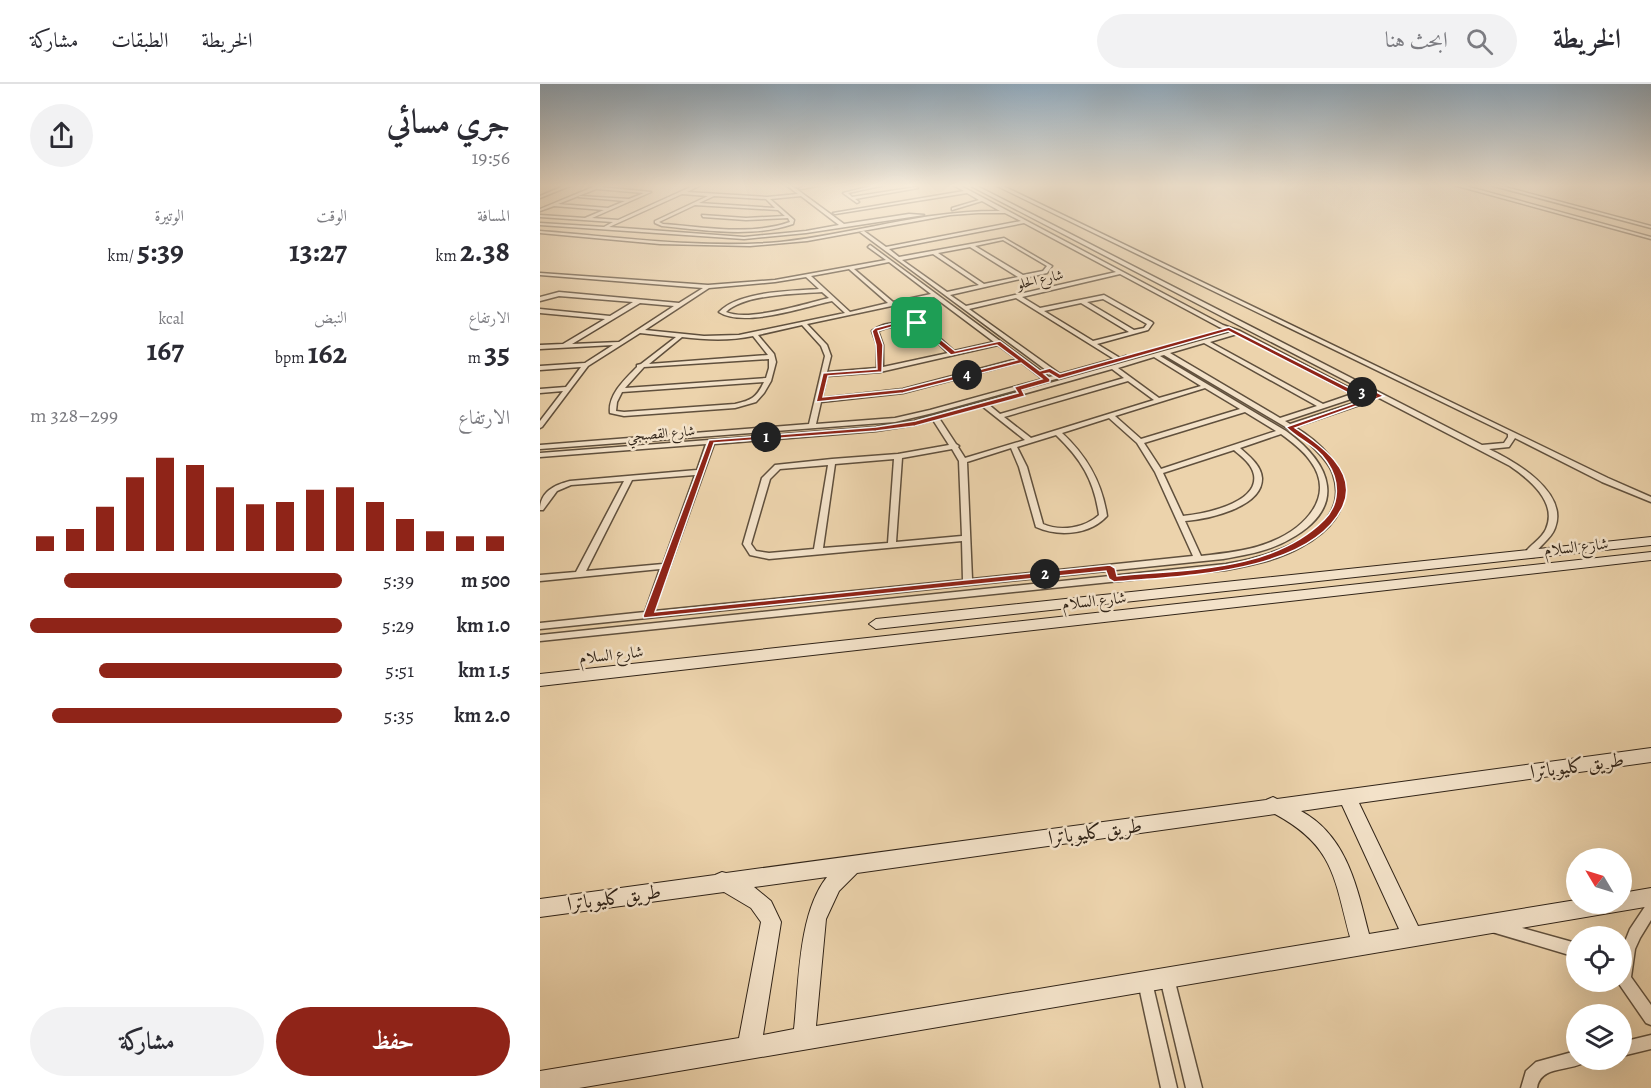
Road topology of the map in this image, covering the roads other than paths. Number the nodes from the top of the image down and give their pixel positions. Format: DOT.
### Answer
graph roads {
  1 [pos="611,232"];
  2 [pos="652,232"];
  3 [pos="815,232"];
  4 [pos="818,232"];
  5 [pos="855,232"];
  6 [pos="879,232"];
  7 [pos="964,232"];
  8 [pos="1042,232"];
  9 [pos="1062,232"];
  10 [pos="1093,232"];
  11 [pos="1632,232"];
  12 [pos="1633,232"];
  13 [pos="621,233"];
  14 [pos="811,233"];
  15 [pos="540,234"];
  16 [pos="1068,235"];
  17 [pos="863,236"];
  18 [pos="588,237"];
  19 [pos="673,237"];
  20 [pos="1651,237"];
  21 [pos="689,238"];
  22 [pos="821,238"];
  23 [pos="1054,238"];
  24 [pos="663,242"];
  25 [pos="681,243"];
  26 [pos="970,245"];
  27 [pos="722,247"];
  28 [pos="882,247"];
  29 [pos="933,252"];
  30 [pos="1134,252"];
  31 [pos="1112,258"];
  32 [pos="898,259"];
  33 [pos="889,261"];
  34 [pos="1160,261"];
  35 [pos="850,268"];
  36 [pos="1133,269"];
  37 [pos="1120,273"];
  38 [pos="541,275"];
  39 [pos="808,276"];
  40 [pos="923,277"];
  41 [pos="1022,277"];
  42 [pos="914,279"];
  43 [pos="983,286"];
  44 [pos="708,287"];
  45 [pos="824,290"];
  46 [pos="946,294"];
  47 [pos="935,295"];
  48 [pos="1017,296"];
  49 [pos="540,299"];
  50 [pos="833,299"];
  51 [pos="639,301"];
  52 [pos="1081,301"];
  53 [pos="680,305"];
  54 [pos="893,305"];
  55 [pos="965,308"];
  56 [pos="1040,310"];
  57 [pos="540,311"];
  58 [pos="849,314"];
  59 [pos="611,318"];
  60 [pos="804,324"];
  61 [pos="1229,329"];
  62 [pos="640,331"];
  63 [pos="1133,332"];
  64 [pos="1238,333"];
  65 [pos="755,334"];
  66 [pos="682,335"];
  67 [pos="1207,338"];
  68 [pos="620,343"];
  69 [pos="998,343"];
  70 [pos="1092,343"];
  71 [pos="564,346"];
  72 [pos="540,347"];
  73 [pos="1352,349"];
  74 [pos="1342,352"];
  75 [pos="1166,353"];
  76 [pos="953,354"];
  77 [pos="1156,356"];
  78 [pos="772,357"];
  79 [pos="1022,360"];
  80 [pos="1119,360"];
  81 [pos="586,365"];
  82 [pos="639,366"];
  83 [pos="540,368"];
  84 [pos="1114,368"];
  85 [pos="880,370"];
  86 [pos="1050,370"];
  87 [pos="1039,373"];
  88 [pos="825,374"];
  89 [pos="1059,377"];
  90 [pos="1129,379"];
  91 [pos="768,380"];
  92 [pos="1048,380"];
  93 [pos="1206,386"];
  94 [pos="569,389"];
  95 [pos="1016,389"];
  96 [pos="621,390"];
  97 [pos="1369,390"];
  98 [pos="540,391"];
  99 [pos="1023,394"];
  100 [pos="1356,394"];
  101 [pos="1381,396"];
  102 [pos="818,400"];
  103 [pos="1368,400"];
  104 [pos="1159,401"];
  105 [pos="986,405"];
  106 [pos="1322,406"];
  107 [pos="1245,410"];
  108 [pos="999,416"];
  109 [pos="1110,416"];
  110 [pos="936,419"];
  111 [pos="1279,421"];
  112 [pos="541,423"];
  113 [pos="812,426"];
  114 [pos="1285,430"];
  115 [pos="1056,432"];
  116 [pos="1511,433"];
  117 [pos="1030,440"];
  118 [pos="711,441"];
  119 [pos="1140,442"];
  120 [pos="591,443"];
  121 [pos="1013,445"];
  122 [pos="955,446"];
  123 [pos="540,447"];
  124 [pos="1235,447"];
  125 [pos="1480,447"];
  126 [pos="586,452"];
  127 [pos="540,455"];
  128 [pos="898,456"];
  129 [pos="832,461"];
  130 [pos="963,461"];
  131 [pos="700,472"];
  132 [pos="1159,472"];
  133 [pos="629,478"];
  134 [pos="1651,500"];
  135 [pos="540,508"];
  136 [pos="1180,519"];
  137 [pos="966,538"];
  138 [pos="1651,541"];
  139 [pos="892,545"];
  140 [pos="818,552"];
  141 [pos="1531,555"];
  142 [pos="1651,556"];
  143 [pos="1198,559"];
  144 [pos="666,566"];
  145 [pos="1110,568"];
  146 [pos="579,575"];
  147 [pos="540,578"];
  148 [pos="1114,579"];
  149 [pos="968,581"];
  150 [pos="806,599"];
  151 [pos="805,611"];
  152 [pos="648,616"];
  153 [pos="876,624"];
  154 [pos="540,626"];
  155 [pos="540,638"];
  156 [pos="540,680"];
  157 [pos="1651,755"];
  158 [pos="1347,797"];
  159 [pos="1273,805"];
  160 [pos="851,866"];
  161 [pos="722,881"];
  162 [pos="1651,897"];
  163 [pos="1632,900"];
  164 [pos="540,908"];
  165 [pos="1651,909"];
  166 [pos="1566,911"];
  167 [pos="1489,924"];
  168 [pos="1632,936"];
  169 [pos="1413,937"];
  170 [pos="1362,945"];
  171 [pos="1566,947"];
  172 [pos="1167,978"];
  173 [pos="1145,982"];
  174 [pos="1632,990"];
  175 [pos="1651,1018"];
  176 [pos="804,1038"];
  177 [pos="1651,1042"];
  178 [pos="1632,1047"];
  179 [pos="749,1048"];
  180 [pos="1566,1061"];
  181 [pos="540,1083"];
  182 [pos="1169,1088"];
  183 [pos="1194,1088"];
  184 [pos="1529,1088"];
  1 -- 13 [label="street"];
  2 -- 14 [label="street"];
  3 -- 14 [label="street"];
  4 -- 14 [label="street"];
  5 -- 22 [label="street"];
  6 -- 17 [label="street"];
  7 -- 28 [label="street"];
  8 -- 23 [label="street"];
  9 -- 16 [label="street"];
  10 -- 30 [label="street"];
  11 -- 20 [label="street"];
  12 -- 20 [label="street"];
  13 -- 19 [label="street"];
  14 -- 21 [label="street"];
  15 -- 18 [label="street"];
  16 -- 23 [label="street"];
  16 -- 31 [label="street"];
  17 -- 22 [label="street"];
  17 -- 28 [label="street"];
  17 -- 33 [label="street"];
  18 -- 24 [label="street"];
  18 -- 27 [label="street"];
  19 -- 21 [label="street"];
  19 -- 24 [label="street"];
  21 -- 25 [label="street"];
  22 -- 27 [label="street"];
  23 -- 37 [label="street"];
  24 -- 25 [label="street"];
  25 -- 27 [label="street"];
  26 -- 29 [label="street"];
  26 -- 41 [label="street"];
  26 -- 41 [label="street"];
  28 -- 32 [label="street"];
  29 -- 32 [label="street"];
  29 -- 43 [label="street"];
  30 -- 31 [label="street"];
  30 -- 34 [label="street"];
  31 -- 36 [label="street"];
  32 -- 40 [label="street"];
  33 -- 35 [label="street"];
  33 -- 42 [label="street"];
  34 -- 36 [label="street"];
  34 -- 74 [label="street"];
  35 -- 39 [label="street"];
  35 -- 54 [label="street"];
  36 -- 97 [label="street"];
  37 -- 48 [label="street, شارع الحلو"];
  37 -- 61 [label="street"];
  38 -- 44 [label="street"];
  39 -- 44 [label="street"];
  39 -- 45 [label="street"];
  40 -- 42 [label="street"];
  40 -- 46 [label="street"];
  41 -- 43 [label="street"];
  42 -- 47 [label="street"];
  43 -- 46 [label="street"];
  44 -- 53 [label="street"];
  45 -- 50 [label="street"];
  45 -- 50 [label="street"];
  46 -- 55 [label="street"];
  47 -- 54 [label="street"];
  47 -- 69 [label="street"];
  48 -- 55 [label="street, شارع الحلو"];
  48 -- 56 [label="street"];
  49 -- 51 [label="street"];
  50 -- 58 [label="street"];
  51 -- 53 [label="street"];
  51 -- 59 [label="street"];
  52 -- 56 [label="street"];
  52 -- 63 [label="street"];
  52 -- 63 [label="street"];
  53 -- 62 [label="street"];
  54 -- 58 [label="street"];
  55 -- 86 [label="street"];
  56 -- 70 [label="street"];
  57 -- 59 [label="street"];
  58 -- 60 [label="street"];
  59 -- 71 [label="street"];
  60 -- 65 [label="street"];
  60 -- 88 [label="street"];
  61 -- 64 [label="street"];
  61 -- 67 [label="street, شارع القصبجي"];
  62 -- 66 [label="street"];
  62 -- 68 [label="street"];
  63 -- 70 [label="street"];
  64 -- 67 [label="street, شارع القصبجي"];
  64 -- 100 [label="street"];
  65 -- 66 [label="street"];
  65 -- 78 [label="street"];
  66 -- 82 [label="street"];
  67 -- 75 [label="street, شارع القصبجي"];
  67 -- 80 [label="street, شارع القصبجي"];
  67 -- 106 [label="street"];
  68 -- 71 [label="street"];
  68 -- 81 [label="street"];
  69 -- 76 [label="street"];
  69 -- 79 [label="street"];
  70 -- 80 [label="street"];
  71 -- 72 [label="street"];
  73 -- 74 [label="street"];
  74 -- 116 [label="street"];
  75 -- 77 [label="street, شارع القصبجي"];
  75 -- 111 [label="street"];
  76 -- 85 [label="street"];
  76 -- 85 [label="street"];
  77 -- 84 [label="street, شارع القصبجي"];
  77 -- 93 [label="street"];
  78 -- 82 [label="street"];
  78 -- 91 [label="street"];
  79 -- 87 [label="street"];
  79 -- 102 [label="street"];
  80 -- 89 [label="street, شارع القصبجي"];
  81 -- 83 [label="street"];
  81 -- 94 [label="street"];
  82 -- 96 [label="street"];
  84 -- 90 [label="street"];
  84 -- 99 [label="street, شارع القصبجي"];
  85 -- 88 [label="street"];
  86 -- 87 [label="street"];
  86 -- 89 [label="street"];
  87 -- 92 [label="street"];
  88 -- 102 [label="street"];
  89 -- 92 [label="street, شارع القصبجي"];
  90 -- 104 [label="street"];
  90 -- 108 [label="street"];
  91 -- 96 [label="street"];
  91 -- 96 [label="street"];
  92 -- 95 [label="street, شارع القصبجي"];
  93 -- 104 [label="street"];
  93 -- 107 [label="street"];
  94 -- 98 [label="street"];
  94 -- 112 [label="street"];
  95 -- 99 [label="street"];
  95 -- 113 [label="street, شارع القصبجي"];
  97 -- 100 [label="street"];
  97 -- 101 [label="street"];
  99 -- 105 [label="street, شارع القصبجي"];
  100 -- 103 [label="street"];
  100 -- 106 [label="street"];
  101 -- 103 [label="street"];
  101 -- 125 [label="street"];
  102 -- 113 [label="street"];
  103 -- 114 [label="street"];
  104 -- 109 [label="street"];
  105 -- 108 [label="street"];
  105 -- 110 [label="street, شارع القصبجي"];
  106 -- 111 [label="street"];
  107 -- 114 [label="street"];
  107 -- 119 [label="street"];
  108 -- 117 [label="street"];
  109 -- 115 [label="street"];
  109 -- 119 [label="street"];
  110 -- 118 [label="street, شارع القصبجي"];
  110 -- 122 [label="street"];
  111 -- 114 [label="street"];
  113 -- 120 [label="street, شارع القصبجي"];
  114 -- 124 [label="street"];
  114 -- 143 [label="street"];
  114 -- 148 [label="street"];
  115 -- 117 [label="street"];
  115 -- 121 [label="street"];
  116 -- 125 [label="street"];
  116 -- 134 [label="street"];
  117 -- 121 [label="street"];
  118 -- 126 [label="street, شارع القصبجي"];
  118 -- 131 [label="street"];
  119 -- 132 [label="street"];
  120 -- 123 [label="street, شارع القصبجي"];
  120 -- 126 [label="street"];
  121 -- 130 [label="street"];
  122 -- 128 [label="street"];
  122 -- 130 [label="street"];
  124 -- 132 [label="street"];
  124 -- 136 [label="street"];
  125 -- 141 [label="street"];
  126 -- 127 [label="street, شارع القصبجي"];
  128 -- 129 [label="street"];
  128 -- 139 [label="street"];
  129 -- 140 [label="street"];
  129 -- 140 [label="street"];
  130 -- 137 [label="street"];
  131 -- 133 [label="street"];
  131 -- 144 [label="street"];
  132 -- 136 [label="street"];
  133 -- 135 [label="street"];
  133 -- 146 [label="street"];
  136 -- 143 [label="street"];
  137 -- 139 [label="street"];
  137 -- 149 [label="street"];
  138 -- 141 [label="main road, شارع السلام"];
  139 -- 140 [label="street"];
  141 -- 153 [label="main road, شارع السلام"];
  142 -- 156 [label="main road, شارع السلام"];
  143 -- 145 [label="street"];
  144 -- 146 [label="street"];
  144 -- 152 [label="street"];
  145 -- 148 [label="street"];
  145 -- 149 [label="street"];
  146 -- 147 [label="street"];
  148 -- 151 [label="street"];
  149 -- 150 [label="street"];
  150 -- 151 [label="street"];
  150 -- 152 [label="street"];
  151 -- 155 [label="street"];
  152 -- 154 [label="street"];
  157 -- 158 [label="main road, طريق كليوباترا"];
  158 -- 159 [label="main road, طريق كليوباترا"];
  158 -- 169 [label="main road"];
  159 -- 160 [label="main road, طريق كليوباترا"];
  159 -- 170 [label="main road"];
  160 -- 161 [label="main road, طريق كليوباترا"];
  160 -- 176 [label="main road"];
  161 -- 164 [label="main road, طريق كليوباترا"];
  161 -- 179 [label="main road"];
  162 -- 163 [label="main road"];
  165 -- 168 [label="street"];
  166 -- 167 [label="main road"];
  167 -- 169 [label="main road"];
  167 -- 171 [label="street"];
  169 -- 170 [label="main road"];
  170 -- 172 [label="main road"];
  172 -- 173 [label="main road"];
  172 -- 183 [label="street"];
  173 -- 176 [label="main road"];
  173 -- 182 [label="street"];
  174 -- 175 [label="street"];
  176 -- 179 [label="main road"];
  177 -- 178 [label="street"];
  179 -- 181 [label="main road"];
  180 -- 184 [label="street"];
}
